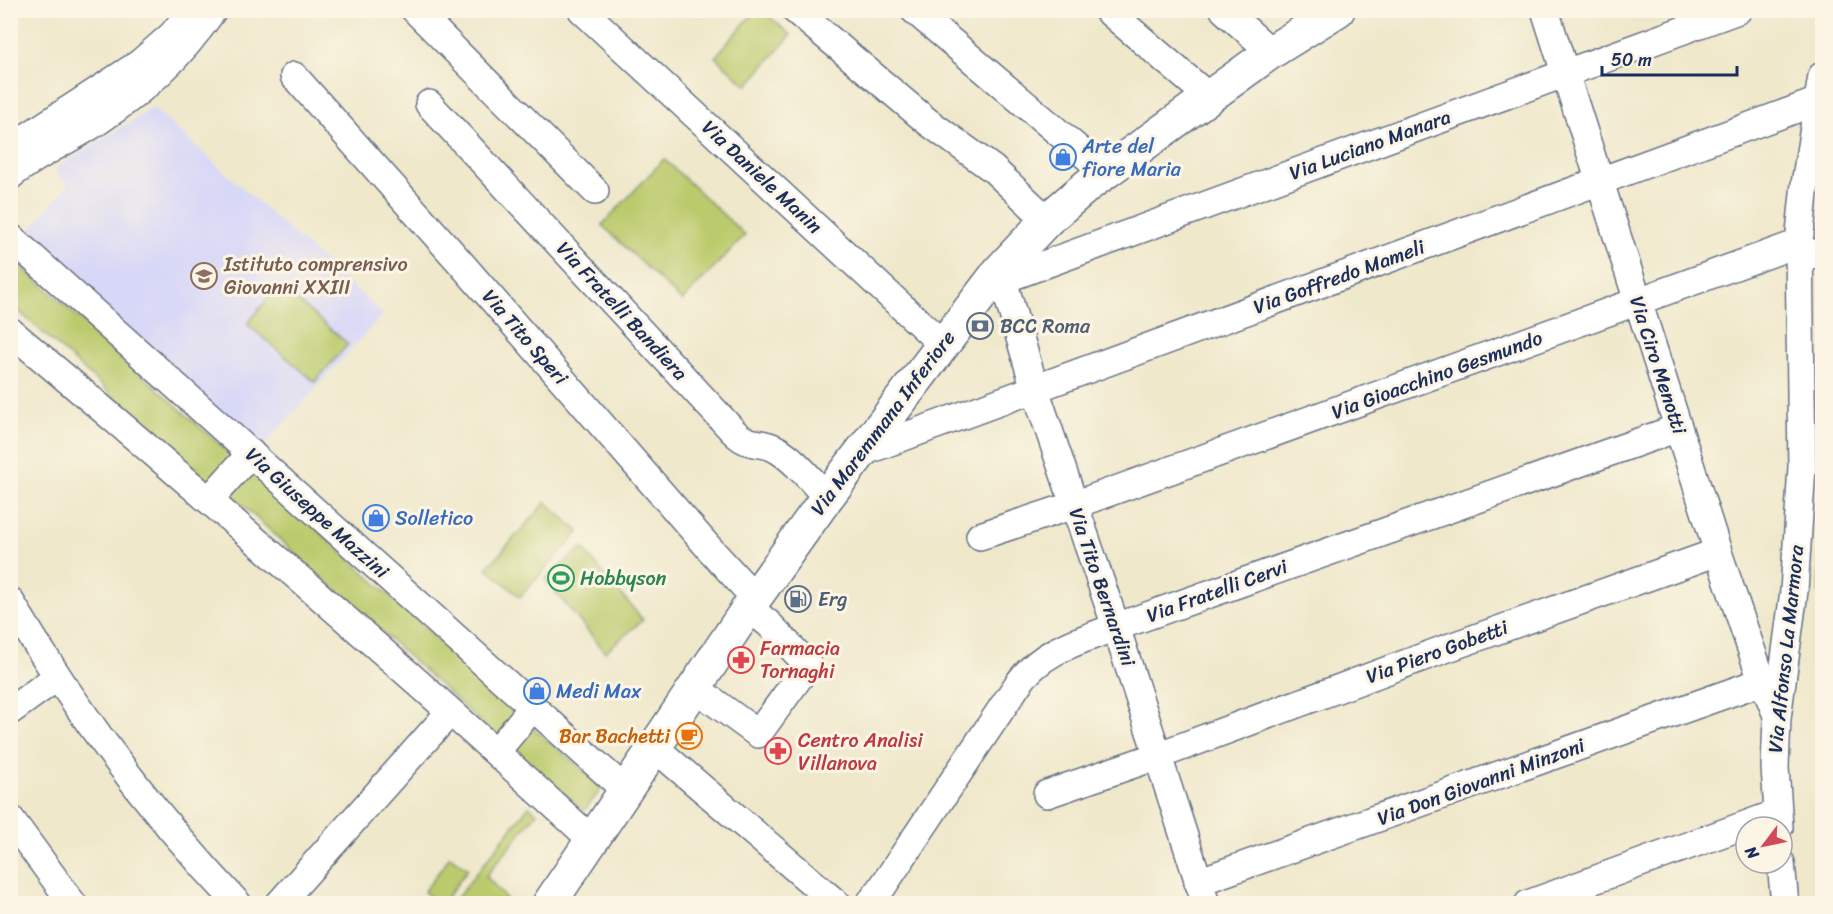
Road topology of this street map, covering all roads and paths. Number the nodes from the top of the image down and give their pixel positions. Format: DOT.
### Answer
graph roads {
  1 [pos="192,10"];
  2 [pos="213,10"];
  3 [pos="415,10"];
  4 [pos="582,10"];
  5 [pos="795,10"];
  6 [pos="914,10"];
  7 [pos="1107,10"];
  8 [pos="1224,10"];
  9 [pos="1338,10"];
  10 [pos="1545,10"];
  11 [pos="1738,10"];
  12 [pos="1271,52"];
  13 [pos="1566,74"];
  14 [pos="294,76"];
  15 [pos="1820,88"];
  16 [pos="1209,97"];
  17 [pos="429,104"];
  18 [pos="10,148"];
  19 [pos="1105,172"];
  20 [pos="10,176"];
  21 [pos="1600,181"];
  22 [pos="595,191"];
  23 [pos="1047,220"];
  24 [pos="10,237"];
  25 [pos="1807,251"];
  26 [pos="1001,275"];
  27 [pos="1638,302"];
  28 [pos="10,331"];
  29 [pos="942,344"];
  30 [pos="1035,389"];
  31 [pos="1678,428"];
  32 [pos="251,453"];
  33 [pos="860,453"];
  34 [pos="827,497"];
  35 [pos="210,499"];
  36 [pos="1074,505"];
  37 [pos="980,536"];
  38 [pos="1718,552"];
  39 [pos="10,601"];
  40 [pos="752,603"];
  41 [pos="1116,627"];
  42 [pos="57,677"];
  43 [pos="1763,681"];
  44 [pos="694,687"];
  45 [pos="532,708"];
  46 [pos="10,711"];
  47 [pos="450,712"];
  48 [pos="1777,718"];
  49 [pos="654,747"];
  50 [pos="496,752"];
  51 [pos="1157,756"];
  52 [pos="624,789"];
  53 [pos="1047,794"];
  54 [pos="1778,815"];
  55 [pos="10,818"];
  56 [pos="1734,835"];
  57 [pos="591,839"];
  58 [pos="1783,875"];
  59 [pos="1202,893"];
  60 [pos="73,903"];
  61 [pos="238,903"];
  62 [pos="279,903"];
  63 [pos="549,903"];
  64 [pos="837,903"];
  65 [pos="869,903"];
  66 [pos="1528,903"];
  67 [pos="1785,903"];
  1 -- 18 [label="street"];
  2 -- 20 [label="street"];
  3 -- 22 [label="street"];
  4 -- 29 [label="street, Via Daniele Manin"];
  5 -- 23 [label="street"];
  6 -- 19 [label="street"];
  7 -- 16 [label="street"];
  8 -- 12 [label="street"];
  9 -- 12 [label="main road, Via Maremmana Inferiore"];
  10 -- 13 [label="street, Via Ciro Menotti"];
  11 -- 13 [label="street, Via Luciano Manara"];
  12 -- 16 [label="main road, Via Maremmana Inferiore"];
  13 -- 21 [label="street, Via Ciro Menotti"];
  13 -- 26 [label="street, Via Luciano Manara"];
  14 -- 40 [label="street, Via Tito Speri"];
  15 -- 21 [label="street, Via Goffredo Mameli"];
  15 -- 25 [label="street, Via Alfonso La Marmora"];
  16 -- 19 [label="main road, Via Maremmana Inferiore"];
  17 -- 34 [label="street, Via Fratelli Bandiera"];
  19 -- 23 [label="main road, Via Maremmana Inferiore"];
  21 -- 27 [label="street, Via Ciro Menotti"];
  21 -- 30 [label="street, Via Goffredo Mameli"];
  23 -- 26 [label="main road, Via Maremmana Inferiore"];
  24 -- 32 [label="street, Via Giuseppe Mazzini"];
  25 -- 27 [label="street, Via Gioacchino Gesmundo"];
  25 -- 48 [label="street, Via Alfonso La Marmora"];
  26 -- 29 [label="main road, Via Maremmana Inferiore"];
  26 -- 30 [label="street, Via Tito Bernardini"];
  27 -- 31 [label="street, Via Ciro Menotti"];
  27 -- 36 [label="street, Via Gioacchino Gesmundo"];
  28 -- 35 [label="street"];
  29 -- 33 [label="main road, Via Maremmana Inferiore"];
  30 -- 33 [label="street, Via Goffredo Mameli"];
  30 -- 36 [label="street, Via Tito Bernardini"];
  31 -- 38 [label="street, Via Ciro Menotti"];
  31 -- 41 [label="street, Via Fratelli Cervi"];
  32 -- 35 [label="street"];
  32 -- 45 [label="street, Via Giuseppe Mazzini"];
  33 -- 34 [label="main road, Via Maremmana Inferiore"];
  34 -- 40 [label="main road, Via Maremmana Inferiore"];
  35 -- 47 [label="street"];
  36 -- 37 [label="street, Via Gioacchino Gesmundo"];
  36 -- 41 [label="street, Via Tito Bernardini"];
  38 -- 43 [label="street, Via Ciro Menotti"];
  38 -- 51 [label="street, Via Piero Gobetti"];
  39 -- 42 [label="street"];
  40 -- 44 [label="main road, Via Maremmana Inferiore"];
  40 -- 44 [label="street, Via Tito Speri"];
  41 -- 51 [label="street, Via Tito Bernardini"];
  41 -- 65 [label="street, Via Fratelli Cervi"];
  42 -- 46 [label="street"];
  42 -- 61 [label="street"];
  43 -- 48 [label="street, Via Ciro Menotti"];
  43 -- 59 [label="street, Via Don Giovanni Minzoni"];
  44 -- 49 [label="main road, Via Maremmana Inferiore"];
  45 -- 50 [label="street"];
  45 -- 52 [label="street, Via Giuseppe Mazzini"];
  47 -- 50 [label="street"];
  47 -- 62 [label="street"];
  48 -- 54 [label="street, Via Alfonso La Marmora"];
  49 -- 52 [label="main road, Via Maremmana Inferiore"];
  49 -- 64 [label="street"];
  50 -- 57 [label="street"];
  51 -- 53 [label="street, Via Piero Gobetti"];
  51 -- 59 [label="street, Via Tito Bernardini"];
  52 -- 57 [label="main road, Via Maremmana Inferiore"];
  55 -- 60 [label="street"];
  56 -- 66 [label="street"];
  57 -- 63 [label="main road, Via Maremmana Inferiore"];
  58 -- 67 [label="street"];
}
